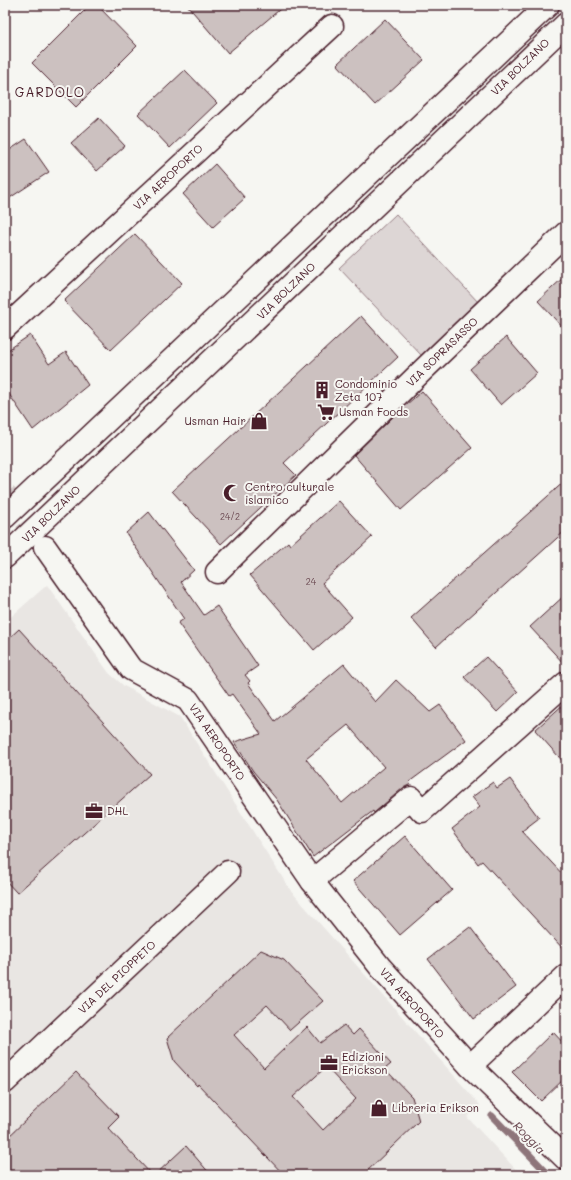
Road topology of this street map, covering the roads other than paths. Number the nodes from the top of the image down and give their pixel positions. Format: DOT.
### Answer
graph roads {
  1 [pos="548,5"];
  2 [pos="566,24"];
  3 [pos="332,26"];
  4 [pos="566,233"];
  5 [pos="5,328"];
  6 [pos="5,517"];
  7 [pos="46,547"];
  8 [pos="5,557"];
  9 [pos="217,572"];
  10 [pos="566,683"];
  11 [pos="228,872"];
  12 [pos="312,881"];
  13 [pos="566,976"];
  14 [pos="470,1066"];
  15 [pos="5,1082"];
  16 [pos="566,1159"];
  1 -- 6 [label="street"];
  2 -- 8 [label="street, VIA BOLZANO"];
  3 -- 5 [label="street, VIA AEROPORTO"];
  4 -- 9 [label="street, VIA SOPRASASSO"];
  7 -- 12 [label="street, VIA AEROPORTO"];
  10 -- 12 [label="street"];
  11 -- 15 [label="street, VIA DEL PIOPPETO"];
  12 -- 14 [label="street, VIA AEROPORTO"];
  13 -- 14 [label="street"];
  14 -- 16 [label="street, VIA AEROPORTO"];
}
